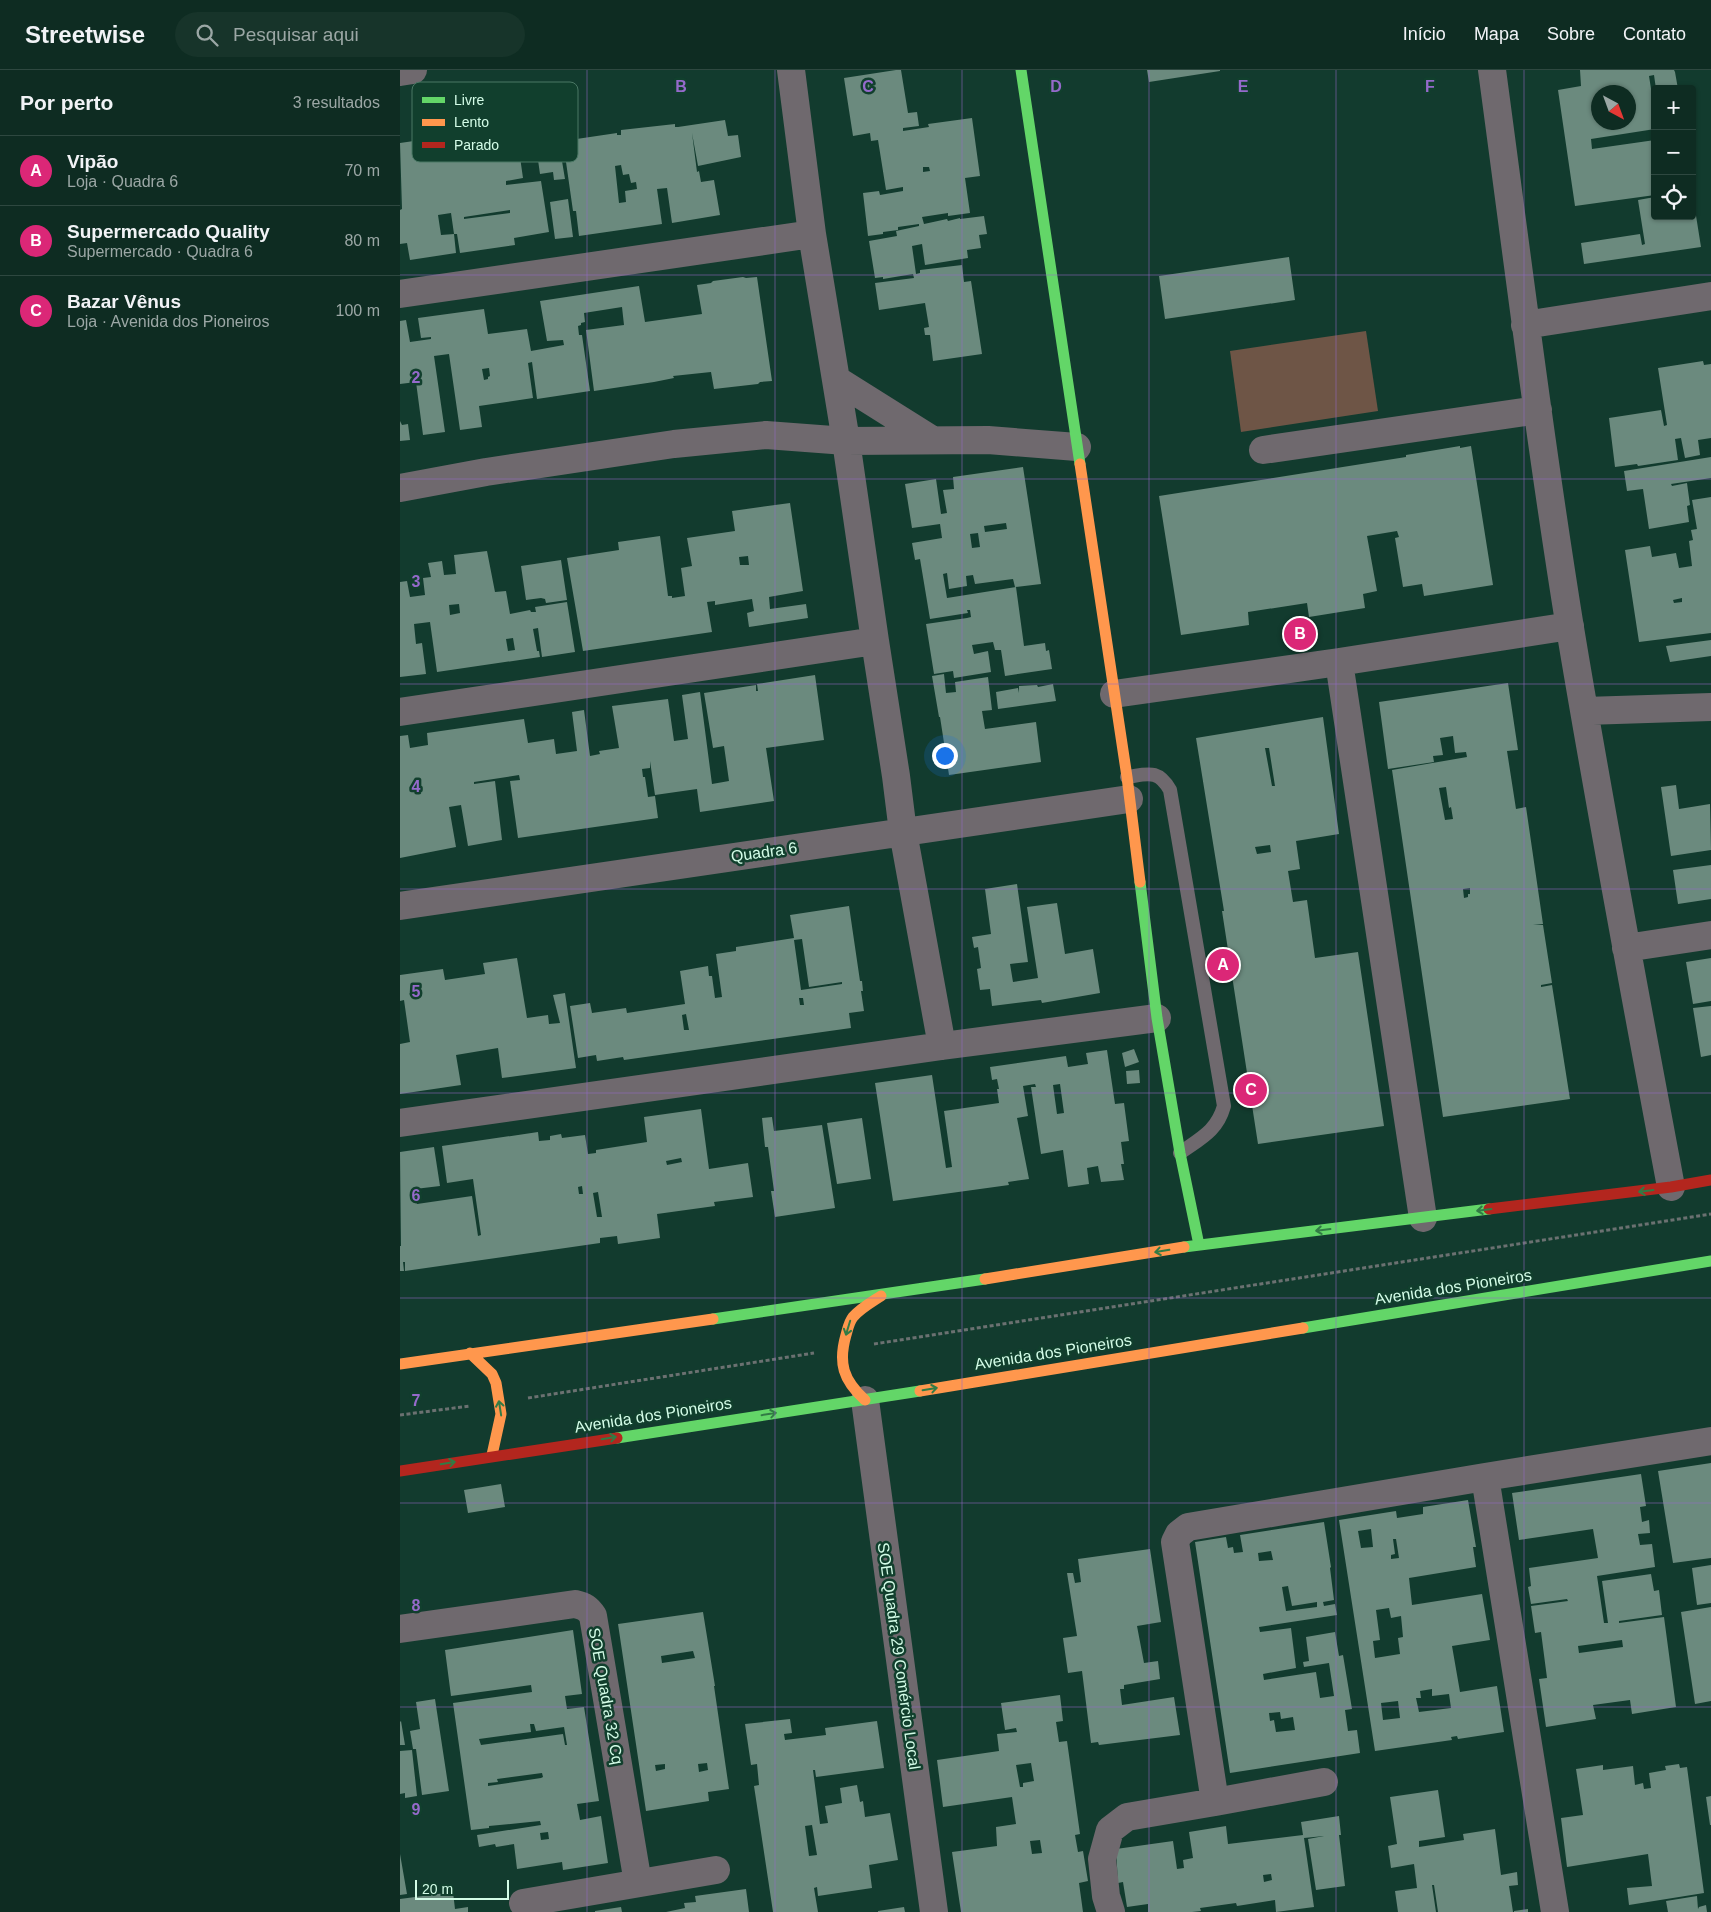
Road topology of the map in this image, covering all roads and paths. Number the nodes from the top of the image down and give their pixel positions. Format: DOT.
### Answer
graph roads {
  1 [pos="413,70"];
  2 [pos="791,70"];
  3 [pos="1021,70"];
  4 [pos="1492,70"];
  5 [pos="400,72"];
  6 [pos="812,234"];
  7 [pos="400,294"];
  8 [pos="1711,296"];
  9 [pos="1525,325"];
  10 [pos="837,380"];
  11 [pos="1538,410"];
  12 [pos="931,439"];
  13 [pos="846,441"];
  14 [pos="1077,447"];
  15 [pos="1263,450"];
  16 [pos="400,488"];
  17 [pos="1570,626"];
  18 [pos="875,641"];
  19 [pos="1339,662"];
  20 [pos="1114,694"];
  21 [pos="1711,707"];
  22 [pos="1585,711"];
  23 [pos="400,712"];
  24 [pos="1128,788"];
  25 [pos="903,832"];
  26 [pos="400,906"];
  27 [pos="1711,935"];
  28 [pos="1626,948"];
  29 [pos="1157,1018"];
  30 [pos="942,1046"];
  31 [pos="400,1123"];
  32 [pos="1180,1152"];
  33 [pos="1711,1180"];
  34 [pos="1671,1188"];
  35 [pos="1711,1214"];
  36 [pos="1423,1218"];
  37 [pos="1199,1245"];
  38 [pos="1711,1261"];
  39 [pos="882,1295"];
  40 [pos="842,1349"];
  41 [pos="470,1353"];
  42 [pos="400,1364"];
  43 [pos="865,1400"];
  44 [pos="499,1402"];
  45 [pos="400,1415"];
  46 [pos="1711,1441"];
  47 [pos="492,1455"];
  48 [pos="400,1471"];
  49 [pos="1485,1477"];
  50 [pos="400,1629"];
  51 [pos="1324,1782"];
  52 [pos="1215,1802"];
  53 [pos="716,1870"];
  54 [pos="638,1883"];
  55 [pos="522,1903"];
  56 [pos="934,1912"];
  57 [pos="1111,1912"];
  58 [pos="1555,1912"];
  1 -- 5 [label="street"];
  2 -- 6 [label="street"];
  3 -- 14 [label="main road"];
  4 -- 9 [label="street"];
  6 -- 7 [label="street"];
  6 -- 10 [label="street"];
  8 -- 9 [label="street"];
  9 -- 11 [label="street"];
  10 -- 12 [label="street"];
  10 -- 13 [label="street"];
  11 -- 15 [label="street"];
  11 -- 17 [label="street"];
  12 -- 13 [label="street"];
  12 -- 14 [label="street"];
  13 -- 16 [label="street"];
  13 -- 18 [label="street"];
  14 -- 20 [label="main road"];
  17 -- 19 [label="street"];
  17 -- 22 [label="street"];
  18 -- 23 [label="street"];
  18 -- 25 [label="street"];
  19 -- 20 [label="street"];
  19 -- 36 [label="street"];
  20 -- 24 [label="main road"];
  21 -- 22 [label="street"];
  22 -- 28 [label="street"];
  24 -- 25 [label="street, Quadra 6"];
  24 -- 29 [label="main road"];
  24 -- 32 [label="lane"];
  25 -- 26 [label="street, Quadra 6"];
  25 -- 30 [label="street"];
  27 -- 28 [label="street"];
  28 -- 34 [label="street"];
  29 -- 30 [label="street"];
  29 -- 32 [label="main road"];
  30 -- 31 [label="street"];
  32 -- 37 [label="main road"];
  33 -- 34 [label="main road"];
  34 -- 36 [label="main road, one-way"];
  35 -- 40 [label="path"];
  36 -- 37 [label="main road, one-way"];
  37 -- 39 [label="main road, one-way"];
  43 -- 38 [label="main road, Avenida dos Pioneiros, one-way"];
  39 -- 40 [label="main road, one-way"];
  39 -- 41 [label="main road"];
  40 -- 43 [label="main road"];
  40 -- 44 [label="path"];
  41 -- 42 [label="main road"];
  41 -- 44 [label="main road"];
  47 -- 43 [label="main road, Avenida dos Pioneiros, one-way"];
  43 -- 56 [label="street, SOE Quadra 29 Comércio Local"];
  44 -- 45 [label="path"];
  47 -- 44 [label="main road, one-way"];
  46 -- 49 [label="street"];
  48 -- 47 [label="main road, Avenida dos Pioneiros, one-way"];
  49 -- 52 [label="street"];
  49 -- 58 [label="street"];
  50 -- 54 [label="street, SOE Quadra 32 Cq"];
  51 -- 52 [label="street"];
  52 -- 57 [label="street"];
  53 -- 54 [label="street"];
  54 -- 55 [label="street"];
}
